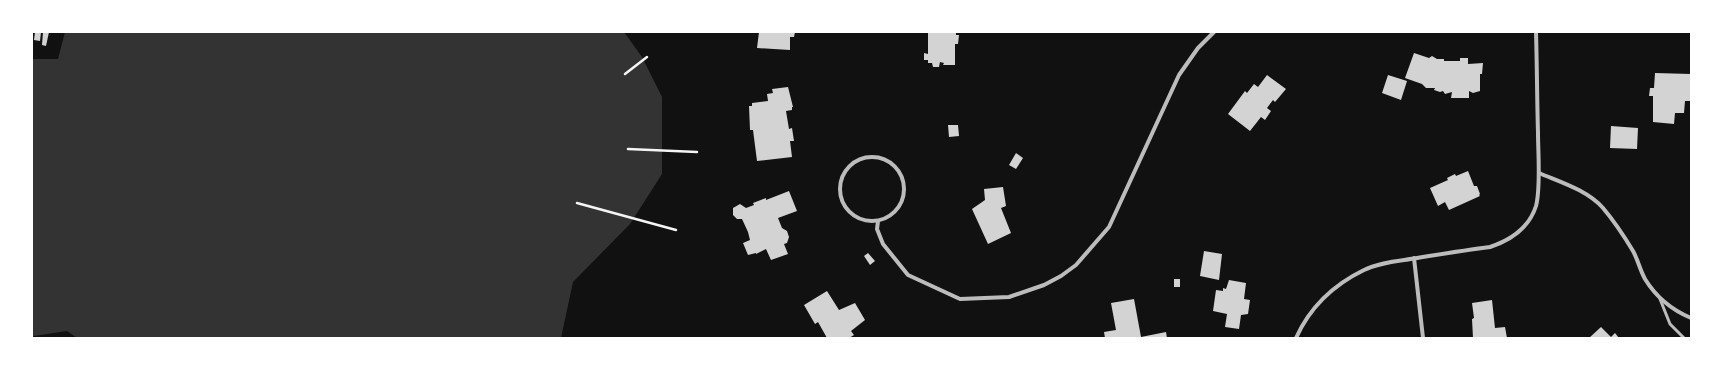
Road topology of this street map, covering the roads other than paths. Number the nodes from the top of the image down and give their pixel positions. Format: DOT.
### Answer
graph roads {
  1 [pos="1214,32"];
  2 [pos="1536,32"];
  3 [pos="1539,172"];
  4 [pos="878,221"];
  5 [pos="1414,258"];
  6 [pos="1660,299"];
  7 [pos="1691,318"];
  8 [pos="1296,338"];
  9 [pos="1423,338"];
  10 [pos="1684,338"];
  1 -- 4 [label="street"];
  2 -- 3 [label="street"];
  3 -- 5 [label="street"];
  3 -- 6 [label="street"];
  4 -- 4 [label="street"];
  5 -- 8 [label="street"];
  5 -- 9 [label="street"];
  6 -- 7 [label="street"];
  6 -- 10 [label="lane"];
}
